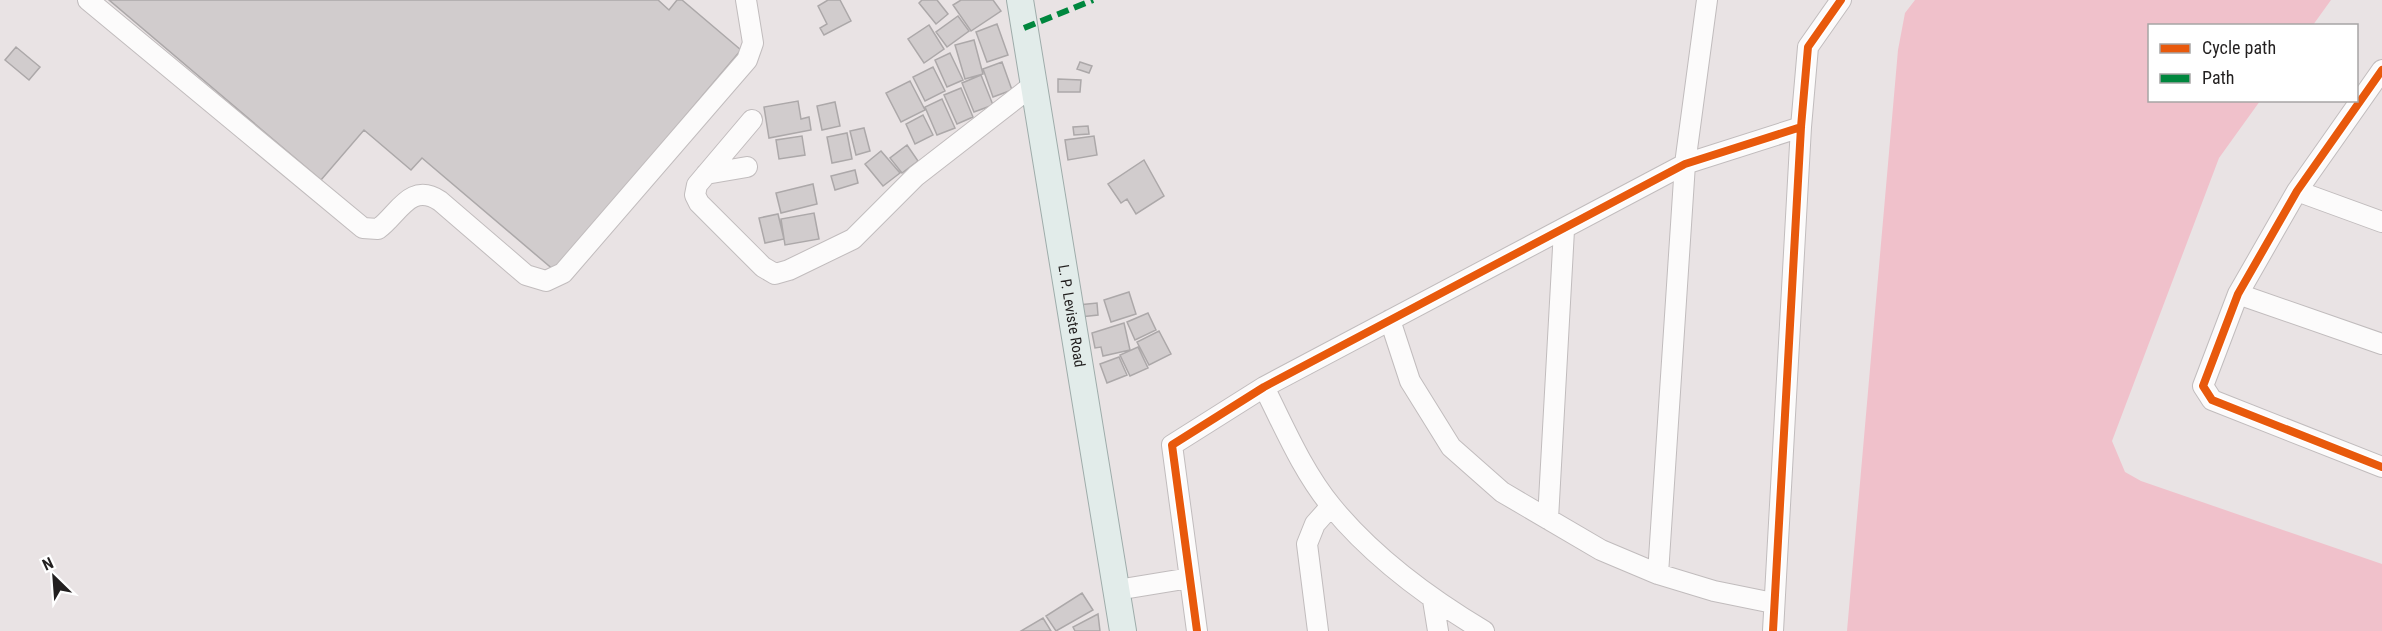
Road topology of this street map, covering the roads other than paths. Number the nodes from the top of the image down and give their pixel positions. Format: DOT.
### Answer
graph roads {
  1 [pos="88,0"];
  2 [pos="746,0"];
  3 [pos="1020,0"];
  4 [pos="1707,0"];
  5 [pos="1841,0"];
  6 [pos="2382,70"];
  7 [pos="1032,86"];
  8 [pos="2375,94"];
  9 [pos="752,120"];
  10 [pos="1801,127"];
  11 [pos="1685,164"];
  12 [pos="747,167"];
  13 [pos="706,174"];
  14 [pos="2297,191"];
  15 [pos="2382,222"];
  16 [pos="1564,230"];
  17 [pos="2238,294"];
  18 [pos="1390,320"];
  19 [pos="2382,344"];
  20 [pos="1264,387"];
  21 [pos="2382,467"];
  22 [pos="1331,506"];
  23 [pos="1548,519"];
  24 [pos="1658,574"];
  25 [pos="1190,578"];
  26 [pos="1117,590"];
  27 [pos="1433,600"];
  28 [pos="1773,603"];
  29 [pos="1123,631"];
  30 [pos="1197,631"];
  31 [pos="1318,631"];
  32 [pos="1438,631"];
  33 [pos="1484,631"];
  34 [pos="1773,631"];
  1 -- 2 [label="street"];
  3 -- 7 [label="main road, L. P. Leviste Road"];
  4 -- 11 [label="street"];
  5 -- 10 [label="street"];
  6 -- 8 [label="street"];
  7 -- 13 [label="street"];
  7 -- 26 [label="main road, L. P. Leviste Road"];
  8 -- 14 [label="street"];
  9 -- 13 [label="street"];
  10 -- 11 [label="street"];
  10 -- 28 [label="street"];
  11 -- 16 [label="street"];
  11 -- 24 [label="street"];
  12 -- 13 [label="street"];
  14 -- 15 [label="street"];
  14 -- 17 [label="street"];
  16 -- 18 [label="street"];
  16 -- 23 [label="street"];
  17 -- 19 [label="street"];
  17 -- 21 [label="street"];
  18 -- 20 [label="street"];
  18 -- 23 [label="street"];
  20 -- 22 [label="street"];
  20 -- 25 [label="street"];
  22 -- 27 [label="street"];
  22 -- 31 [label="street"];
  23 -- 24 [label="street"];
  24 -- 28 [label="street"];
  25 -- 26 [label="street"];
  25 -- 30 [label="street"];
  26 -- 29 [label="main road, L. P. Leviste Road"];
  27 -- 32 [label="street"];
  27 -- 33 [label="street"];
  28 -- 34 [label="street"];
}
